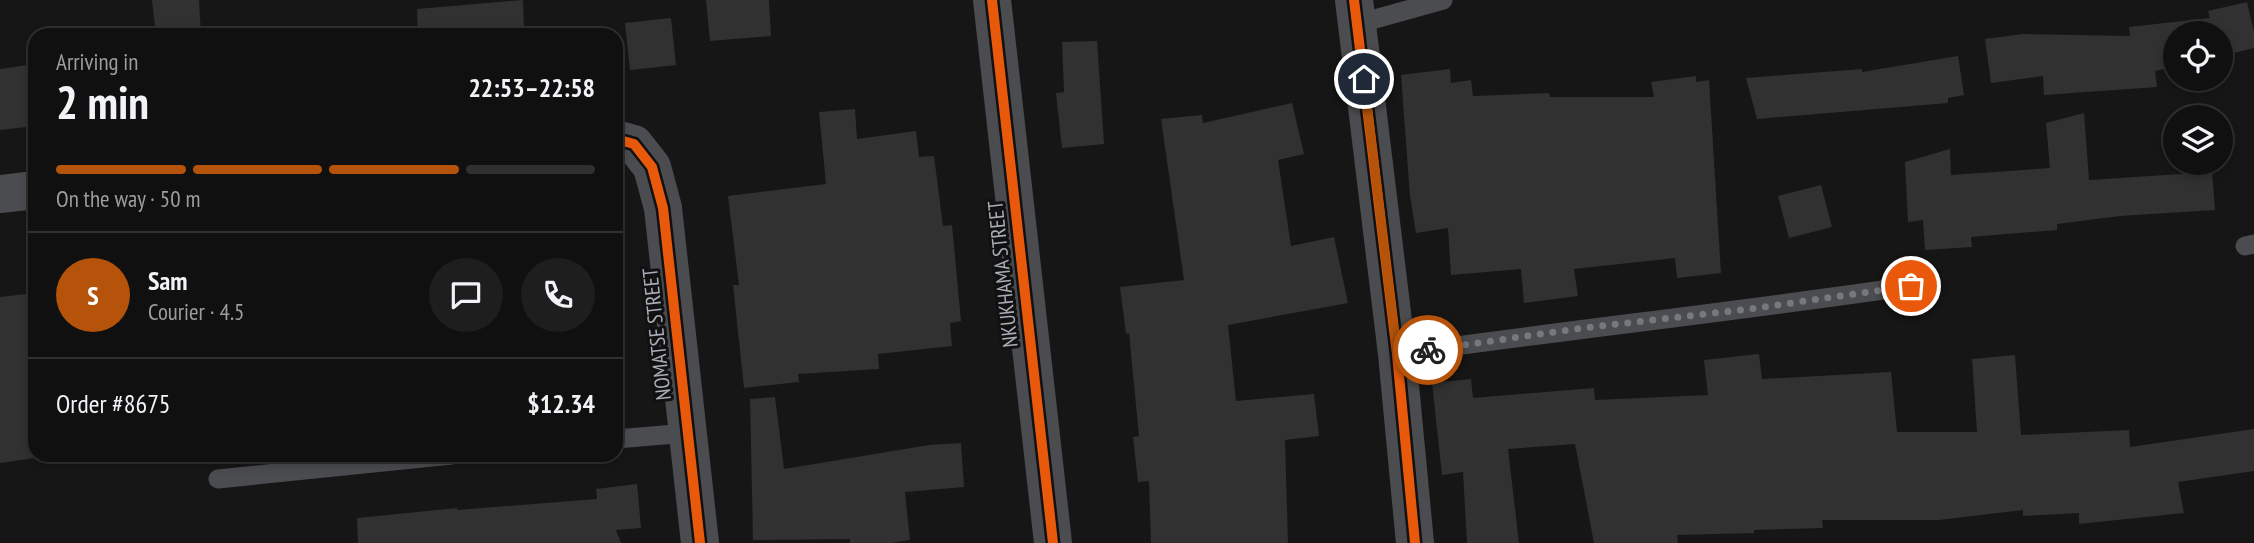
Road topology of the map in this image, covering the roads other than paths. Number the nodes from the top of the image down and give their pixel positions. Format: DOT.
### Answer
graph roads {
  1 [pos="992,0"];
  2 [pos="1443,0"];
  3 [pos="1356,12"];
  4 [pos="623,141"];
  5 [pos="28,191"];
  6 [pos="0,194"];
  7 [pos="1911,286"];
  8 [pos="1397,354"];
  9 [pos="687,433"];
  10 [pos="623,438"];
  11 [pos="384,462"];
  12 [pos="218,479"];
  13 [pos="700,543"];
  14 [pos="1053,543"];
  15 [pos="1415,543"];
  1 -- 14 [label="street, NKUKHAMA STREET"];
  2 -- 3 [label="lane"];
  3 -- 8 [label="street"];
  4 -- 9 [label="street, NOMATSE STREET"];
  5 -- 6 [label="street"];
  7 -- 8 [label="lane"];
  8 -- 15 [label="street"];
  9 -- 10 [label="lane"];
  9 -- 13 [label="street, NOMATSE STREET"];
  11 -- 12 [label="lane"];
}
